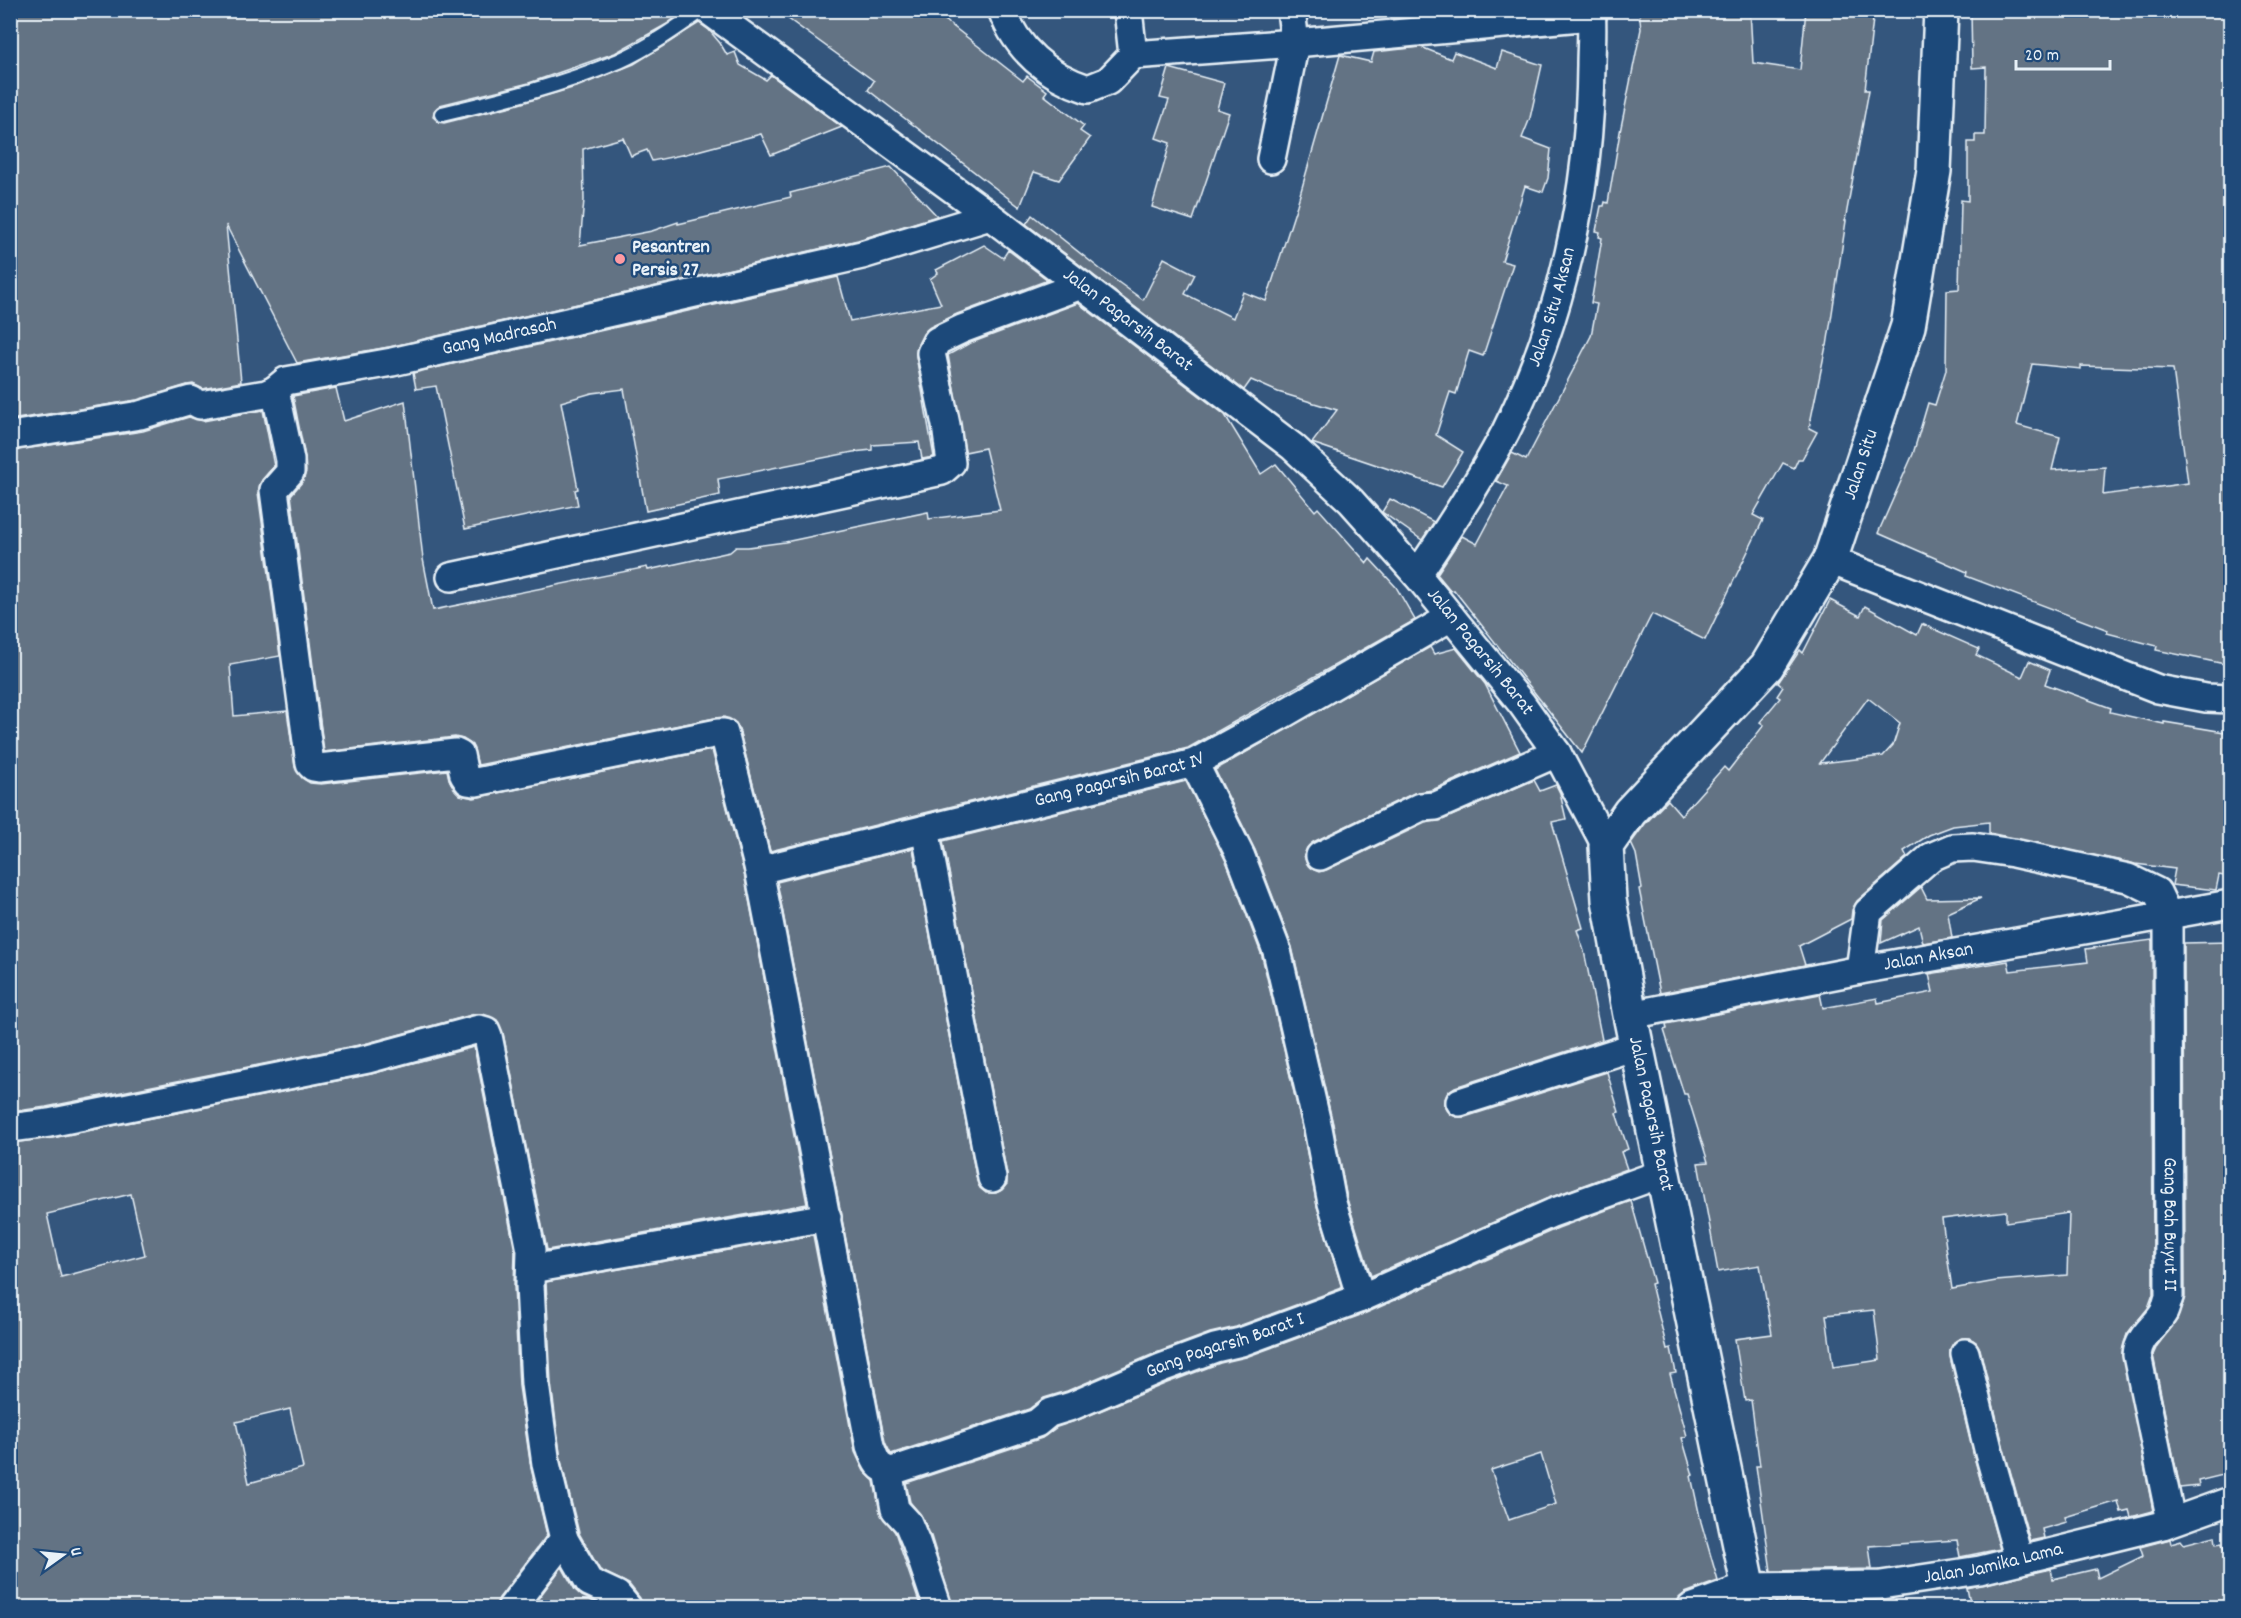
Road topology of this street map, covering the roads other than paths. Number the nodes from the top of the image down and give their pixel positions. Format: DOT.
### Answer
graph roads {
  1 [pos="702,10"];
  2 [pos="708,10"];
  3 [pos="1002,10"];
  4 [pos="1128,10"];
  5 [pos="1291,10"];
  6 [pos="1941,10"];
  7 [pos="1591,13"];
  8 [pos="1295,43"];
  9 [pos="1133,54"];
  10 [pos="442,114"];
  11 [pos="1271,159"];
  12 [pos="990,216"];
  13 [pos="1081,285"];
  14 [pos="275,390"];
  15 [pos="10,436"];
  16 [pos="1830,560"];
  17 [pos="1417,574"];
  18 [pos="451,577"];
  19 [pos="1451,617"];
  20 [pos="2230,699"];
  21 [pos="1557,753"];
  22 [pos="1194,763"];
  23 [pos="925,829"];
  24 [pos="1606,846"];
  25 [pos="1320,856"];
  26 [pos="759,870"];
  27 [pos="2230,904"];
  28 [pos="2168,915"];
  29 [pos="1860,970"];
  30 [pos="1633,1030"];
  31 [pos="1460,1102"];
  32 [pos="10,1128"];
  33 [pos="1663,1173"];
  34 [pos="992,1178"];
  35 [pos="827,1216"];
  36 [pos="531,1269"];
  37 [pos="1361,1298"];
  38 [pos="1965,1353"];
  39 [pos="888,1470"];
  40 [pos="2230,1502"];
  41 [pos="2171,1521"];
  42 [pos="564,1539"];
  43 [pos="2019,1560"];
  44 [pos="1750,1598"];
  45 [pos="511,1608"];
  46 [pos="628,1608"];
  47 [pos="938,1608"];
  48 [pos="1691,1608"];
  1 -- 10 [label="lane"];
  2 -- 12 [label="street, Jalan Pagarsih Barat"];
  3 -- 9 [label="street"];
  4 -- 9 [label="street"];
  5 -- 8 [label="street"];
  6 -- 16 [label="street, Jalan Situ"];
  7 -- 8 [label="street"];
  7 -- 17 [label="street, Jalan Situ Aksan"];
  8 -- 9 [label="street"];
  8 -- 11 [label="street"];
  12 -- 13 [label="street, Jalan Pagarsih Barat"];
  12 -- 14 [label="street, Gang Madrasah"];
  13 -- 17 [label="street, Jalan Pagarsih Barat"];
  13 -- 18 [label="street"];
  14 -- 15 [label="street, Gang Madrasah"];
  14 -- 26 [label="street"];
  16 -- 20 [label="street"];
  16 -- 24 [label="street, Jalan Situ"];
  17 -- 19 [label="street, Jalan Pagarsih Barat"];
  19 -- 21 [label="street, Jalan Pagarsih Barat"];
  19 -- 22 [label="street, Gang Pagarsih Barat IV"];
  21 -- 24 [label="street, Jalan Pagarsih Barat"];
  21 -- 25 [label="street"];
  22 -- 23 [label="street, Gang Pagarsih Barat IV"];
  22 -- 37 [label="street"];
  23 -- 26 [label="street, Gang Pagarsih Barat IV"];
  23 -- 34 [label="street"];
  24 -- 30 [label="street, Jalan Pagarsih Barat"];
  26 -- 35 [label="street"];
  27 -- 28 [label="street, Jalan Aksan"];
  28 -- 29 [label="street, Jalan Aksan"];
  28 -- 29 [label="street"];
  28 -- 41 [label="street, Gang Bah Buyut II"];
  29 -- 30 [label="street, Jalan Aksan"];
  30 -- 31 [label="street, Jalan Aksan"];
  30 -- 33 [label="street, Jalan Pagarsih Barat"];
  32 -- 36 [label="street"];
  33 -- 37 [label="street, Gang Pagarsih Barat I"];
  33 -- 44 [label="street, Jalan Pagarsih Barat"];
  35 -- 36 [label="street"];
  35 -- 39 [label="street"];
  36 -- 42 [label="street"];
  37 -- 39 [label="street, Gang Pagarsih Barat I"];
  38 -- 43 [label="street"];
  39 -- 47 [label="street"];
  40 -- 41 [label="street, Jalan Jamika Lama"];
  41 -- 43 [label="street, Jalan Jamika Lama"];
  42 -- 45 [label="street"];
  42 -- 46 [label="street"];
  43 -- 44 [label="street, Jalan Jamika Lama"];
  44 -- 48 [label="street, Jalan Jamika Lama"];
}
